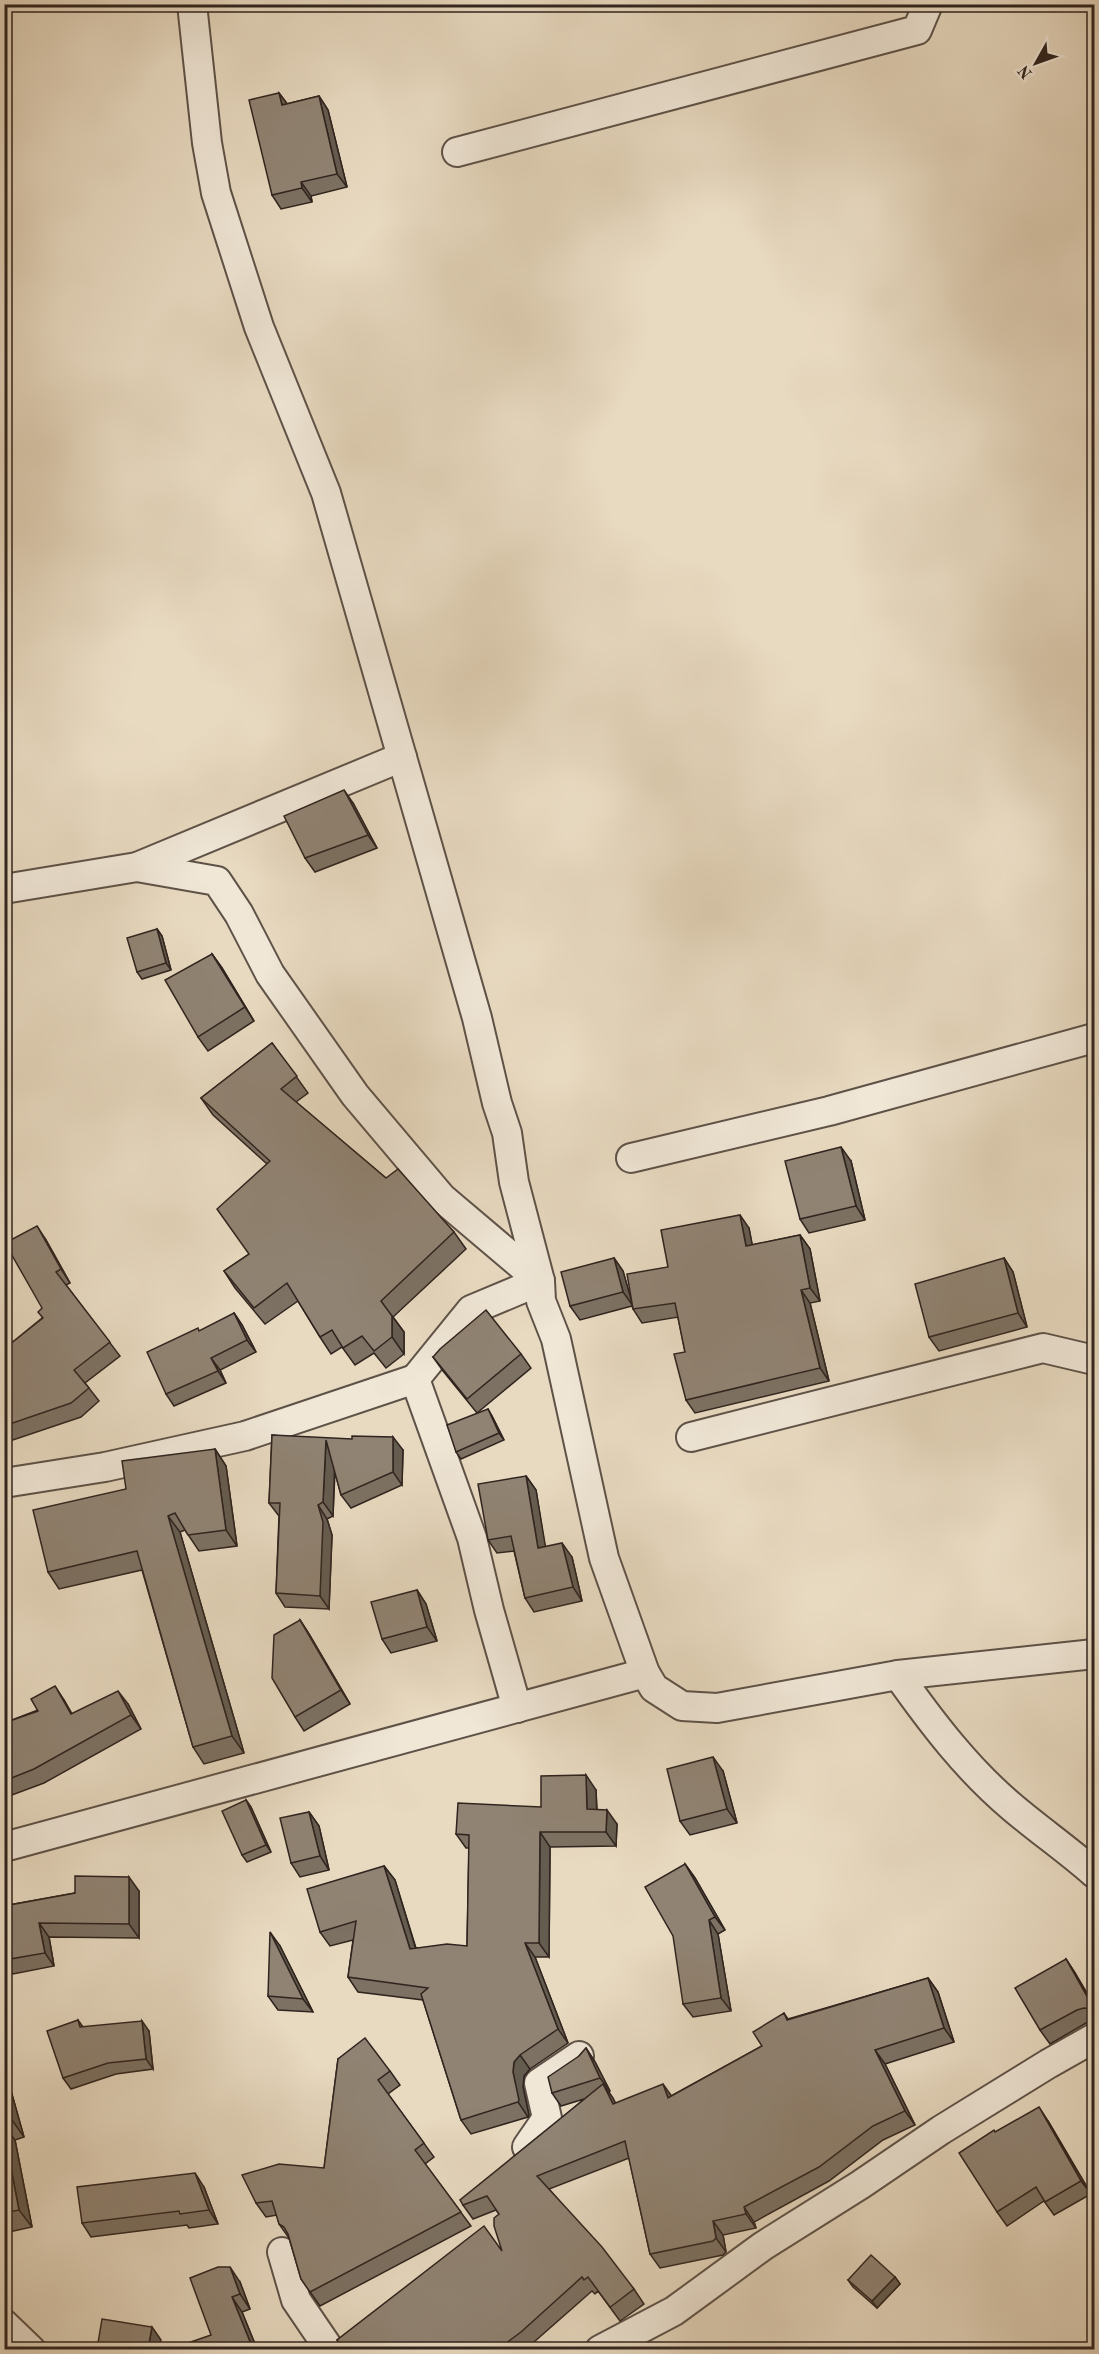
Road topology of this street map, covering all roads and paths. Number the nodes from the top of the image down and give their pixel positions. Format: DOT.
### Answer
graph roads {
  1 [pos="192,4"];
  2 [pos="928,4"];
  3 [pos="457,152"];
  4 [pos="402,757"];
  5 [pos="137,867"];
  6 [pos="4,889"];
  7 [pos="1095,1038"];
  8 [pos="631,1158"];
  9 [pos="540,1281"];
  10 [pos="1095,1360"];
  11 [pos="415,1379"];
  12 [pos="691,1437"];
  13 [pos="4,1483"];
  14 [pos="1095,1654"];
  15 [pos="645,1673"];
  16 [pos="898,1676"];
  17 [pos="517,1708"];
  18 [pos="4,1847"];
  19 [pos="1095,1873"];
  20 [pos="1095,2038"];
  21 [pos="579,2056"];
  22 [pos="527,2147"];
  23 [pos="282,2252"];
  24 [pos="4,2324"];
  25 [pos="31,2349"];
  26 [pos="330,2349"];
  27 [pos="600,2349"];
  1 -- 4 [label="street"];
  2 -- 3 [label="street"];
  4 -- 5 [label="street"];
  4 -- 9 [label="street"];
  5 -- 6 [label="street"];
  5 -- 9 [label="street"];
  7 -- 8 [label="street"];
  9 -- 11 [label="street"];
  9 -- 15 [label="street"];
  10 -- 12 [label="street"];
  11 -- 13 [label="street"];
  11 -- 17 [label="street"];
  14 -- 16 [label="street"];
  15 -- 16 [label="street"];
  15 -- 17 [label="street"];
  16 -- 19 [label="street"];
  17 -- 18 [label="street"];
  20 -- 27 [label="street"];
  21 -- 22 [label="street"];
  23 -- 26 [label="street"];
  24 -- 25 [label="street"];
}
